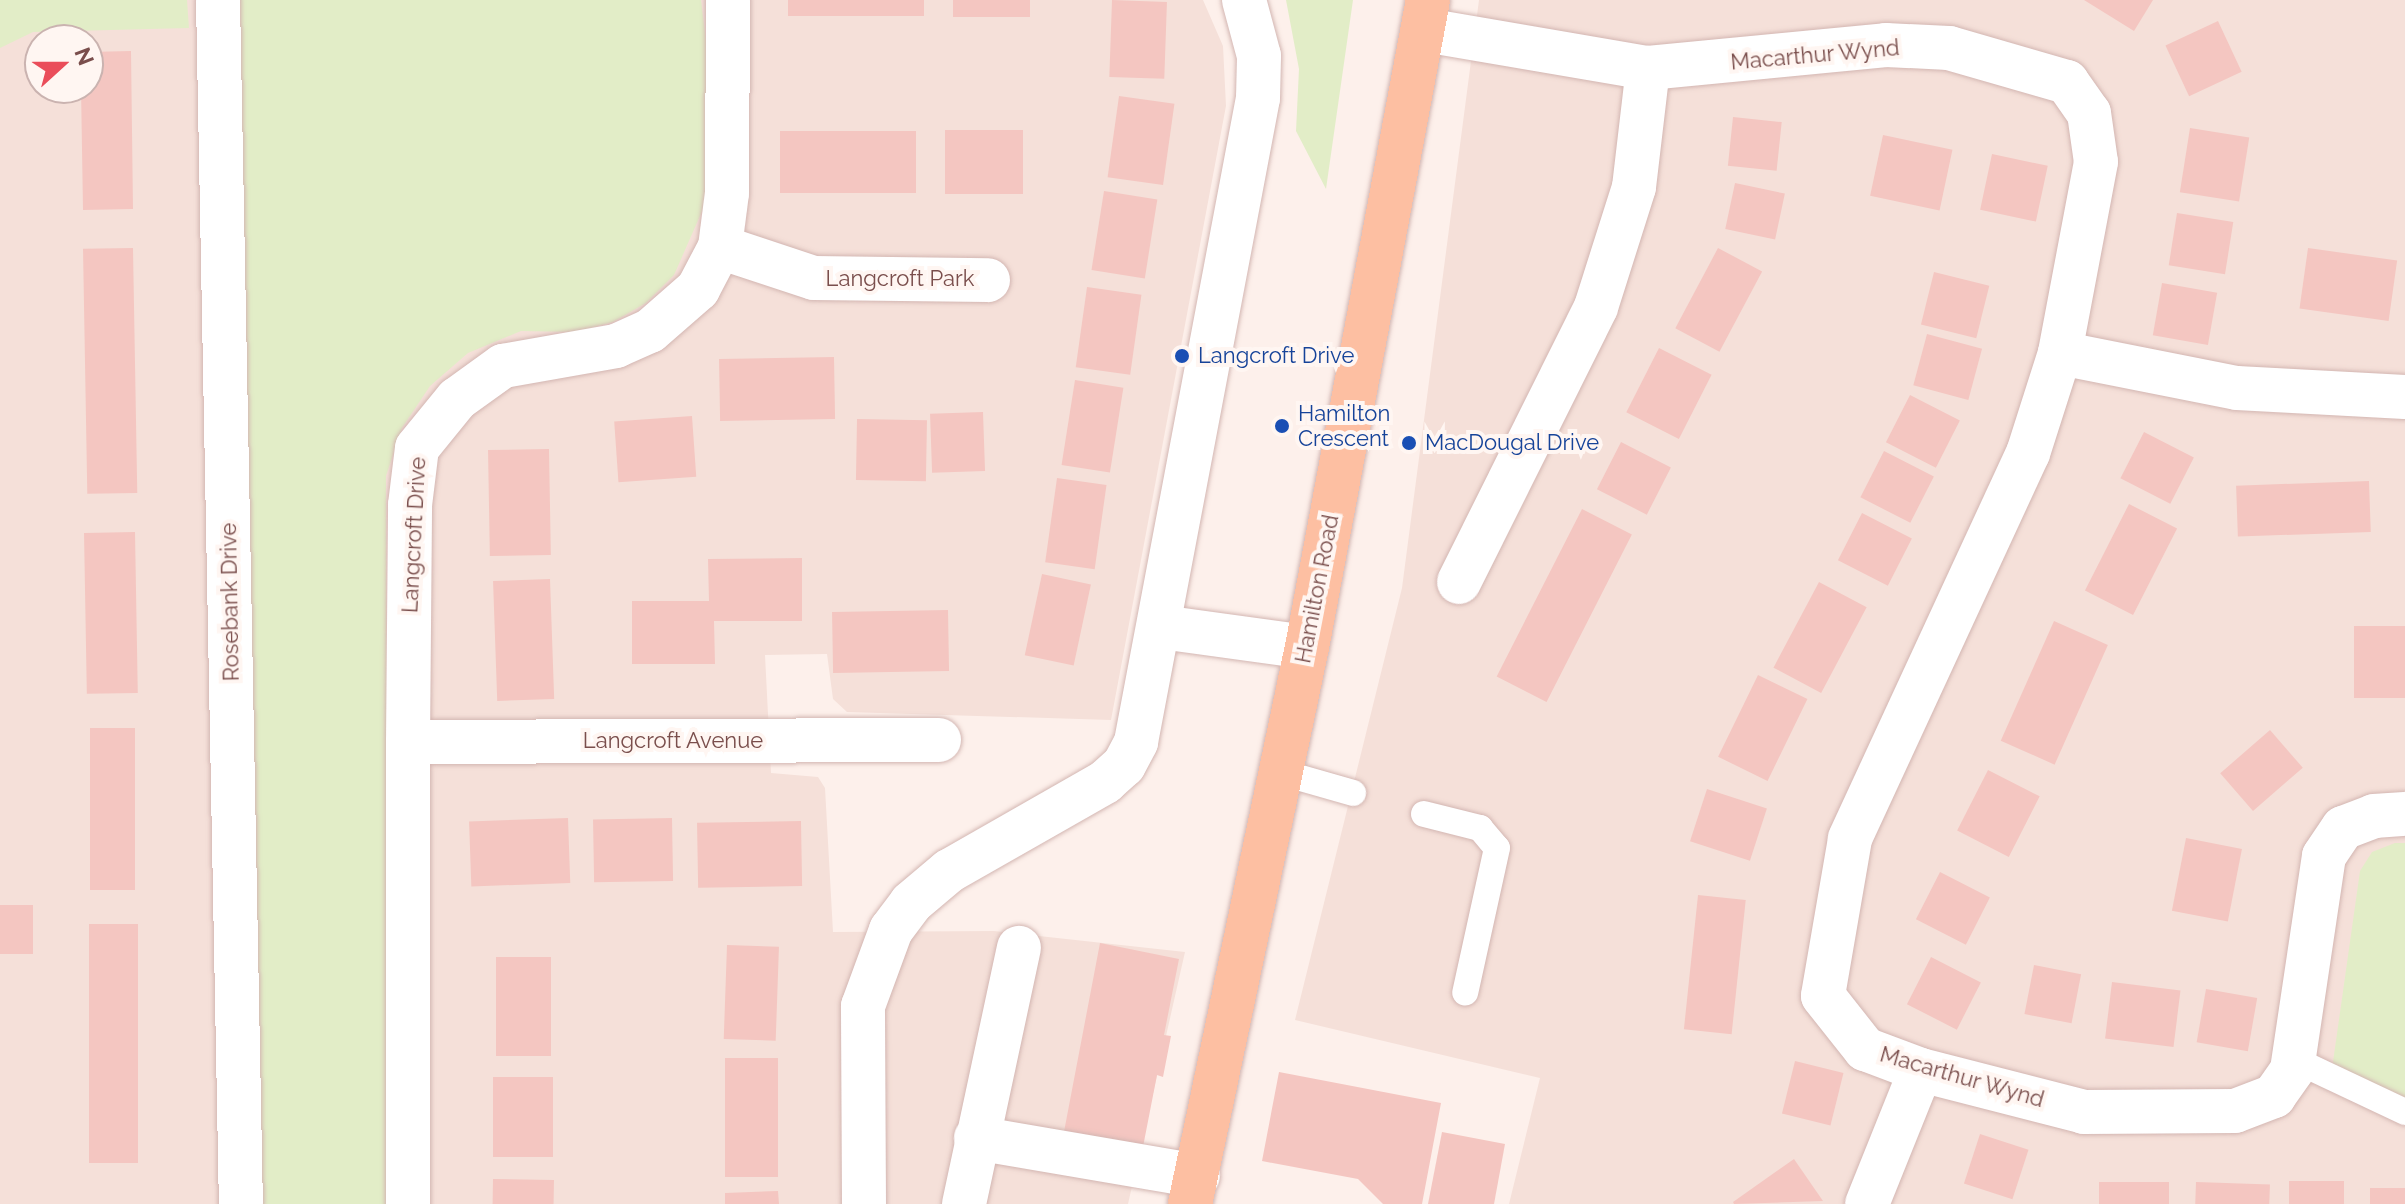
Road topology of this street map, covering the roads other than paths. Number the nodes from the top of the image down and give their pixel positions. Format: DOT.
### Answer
graph roads {
  1 [pos="218,0"];
  2 [pos="728,0"];
  3 [pos="1244,0"];
  4 [pos="1426,15"];
  5 [pos="1648,68"];
  6 [pos="720,247"];
  7 [pos="988,280"];
  8 [pos="2060,353"];
  9 [pos="2405,397"];
  10 [pos="1459,582"];
  11 [pos="1161,627"];
  12 [pos="1307,647"];
  13 [pos="939,740"];
  14 [pos="408,742"];
  15 [pos="1280,772"];
  16 [pos="1353,793"];
  17 [pos="1424,814"];
  18 [pos="2405,814"];
  19 [pos="1019,948"];
  20 [pos="1465,993"];
  21 [pos="2293,1059"];
  22 [pos="1921,1070"];
  23 [pos="2405,1112"];
  24 [pos="976,1138"];
  25 [pos="1194,1190"];
  26 [pos="241,1204"];
  27 [pos="408,1204"];
  28 [pos="864,1204"];
  29 [pos="964,1204"];
  30 [pos="1867,1204"];
  1 -- 26 [label="street, Rosebank Drive"];
  2 -- 6 [label="street, Langcroft Drive"];
  3 -- 11 [label="street"];
  4 -- 5 [label="street, Macarthur Wynd"];
  4 -- 12 [label="main road, Hamilton Road"];
  5 -- 8 [label="street, Macarthur Wynd"];
  5 -- 10 [label="street"];
  6 -- 7 [label="street, Langcroft Park"];
  6 -- 14 [label="street, Langcroft Drive"];
  8 -- 9 [label="street"];
  8 -- 22 [label="street, Macarthur Wynd"];
  11 -- 12 [label="street"];
  11 -- 28 [label="street"];
  12 -- 15 [label="main road, Hamilton Road"];
  13 -- 14 [label="street, Langcroft Avenue"];
  14 -- 27 [label="street, Langcroft Drive"];
  15 -- 16 [label="lane"];
  15 -- 25 [label="main road, Hamilton Road"];
  17 -- 20 [label="lane"];
  18 -- 21 [label="street, Macarthur Wynd"];
  19 -- 24 [label="street"];
  21 -- 22 [label="street, Macarthur Wynd"];
  21 -- 23 [label="lane"];
  22 -- 30 [label="street"];
  24 -- 25 [label="street, Hamilton Road"];
  24 -- 29 [label="street"];
}
